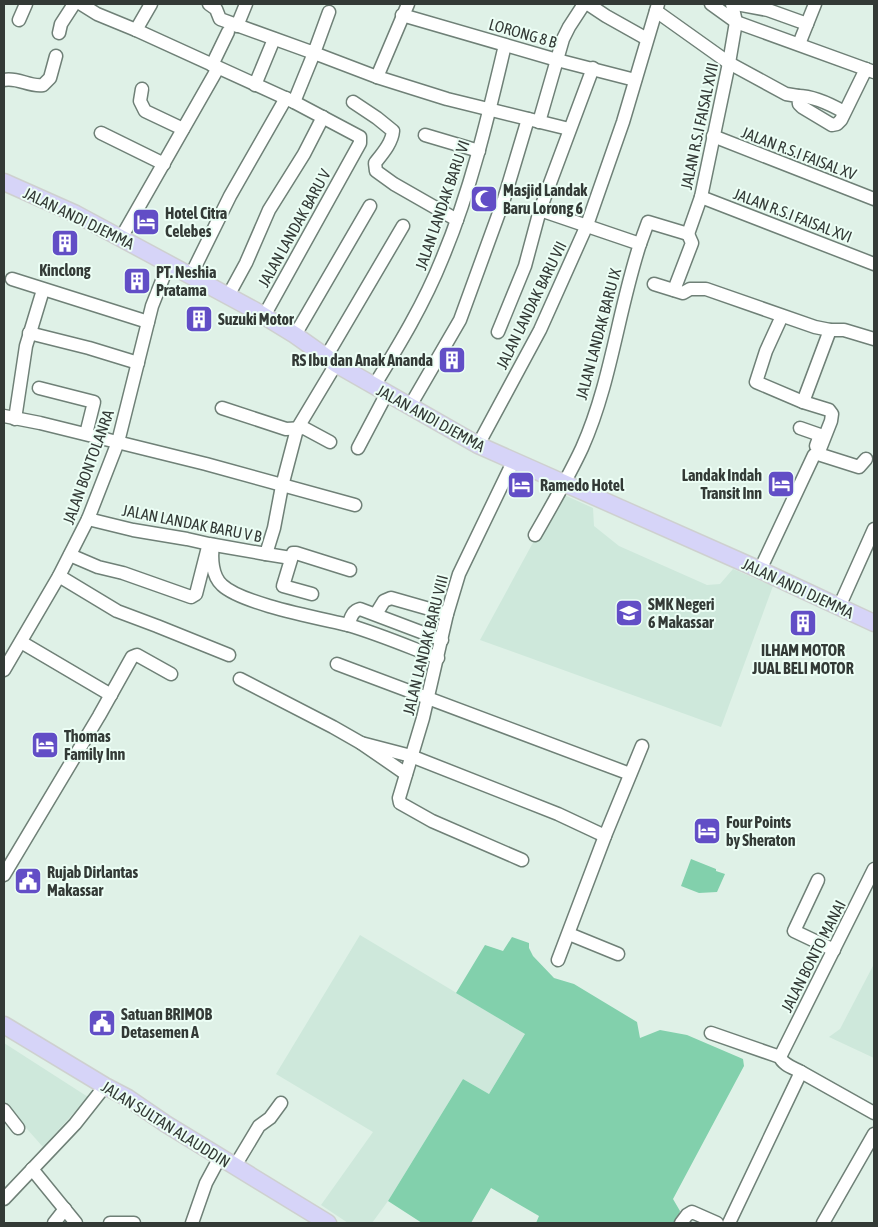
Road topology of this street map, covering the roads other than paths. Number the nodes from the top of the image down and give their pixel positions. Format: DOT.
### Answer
graph roads {
  1 [pos="26,4"];
  2 [pos="74,4"];
  3 [pos="81,4"];
  4 [pos="151,4"];
  5 [pos="209,4"];
  6 [pos="246,4"];
  7 [pos="584,4"];
  8 [pos="588,4"];
  9 [pos="711,4"];
  10 [pos="732,4"];
  11 [pos="736,4"];
  12 [pos="815,4"];
  13 [pos="657,8"];
  14 [pos="405,9"];
  15 [pos="329,12"];
  16 [pos="19,20"];
  17 [pos="736,22"];
  18 [pos="807,24"];
  19 [pos="233,29"];
  20 [pos="136,30"];
  21 [pos="59,33"];
  22 [pos="274,39"];
  23 [pos="647,40"];
  24 [pos="505,44"];
  25 [pos="799,44"];
  26 [pos="314,53"];
  27 [pos="56,56"];
  28 [pos="557,60"];
  29 [pos="729,63"];
  30 [pos="215,66"];
  31 [pos="592,68"];
  32 [pos="870,70"];
  33 [pos="377,77"];
  34 [pos="4,80"];
  35 [pos="635,80"];
  36 [pos="255,85"];
  37 [pos="142,89"];
  38 [pos="290,100"];
  39 [pos="353,102"];
  40 [pos="490,110"];
  41 [pos="323,117"];
  42 [pos="533,121"];
  43 [pos="183,129"];
  44 [pos="569,129"];
  45 [pos="101,133"];
  46 [pos="425,135"];
  47 [pos="713,136"];
  48 [pos="479,151"];
  49 [pos="164,164"];
  50 [pos="4,182"];
  51 [pos="701,196"];
  52 [pos="874,199"];
  53 [pos="370,206"];
  54 [pos="540,210"];
  55 [pos="457,220"];
  56 [pos="587,225"];
  57 [pos="403,226"];
  58 [pos="688,234"];
  59 [pos="121,238"];
  60 [pos="640,244"];
  61 [pos="169,264"];
  62 [pos="874,264"];
  63 [pos="191,275"];
  64 [pos="12,279"];
  65 [pos="654,284"];
  66 [pos="44,290"];
  67 [pos="674,290"];
  68 [pos="228,296"];
  69 [pos="264,316"];
  70 [pos="782,316"];
  71 [pos="148,322"];
  72 [pos="830,330"];
  73 [pos="498,332"];
  74 [pos="29,333"];
  75 [pos="295,335"];
  76 [pos="874,339"];
  77 [pos="331,360"];
  78 [pos="138,363"];
  79 [pos="38,388"];
  80 [pos="380,390"];
  81 [pos="803,402"];
  82 [pos="410,406"];
  83 [pos="222,408"];
  84 [pos="13,416"];
  85 [pos="800,428"];
  86 [pos="296,429"];
  87 [pos="87,430"];
  88 [pos="118,440"];
  89 [pos="330,442"];
  90 [pos="478,446"];
  91 [pos="358,448"];
  92 [pos="816,455"];
  93 [pos="866,459"];
  94 [pos="512,462"];
  95 [pos="564,484"];
  96 [pos="282,486"];
  97 [pos="355,505"];
  98 [pos="88,518"];
  99 [pos="874,529"];
  100 [pos="535,535"];
  101 [pos="211,545"];
  102 [pos="266,554"];
  103 [pos="70,555"];
  104 [pos="291,558"];
  105 [pos="350,570"];
  106 [pos="760,570"];
  107 [pos="59,576"];
  108 [pos="312,594"];
  109 [pos="840,607"];
  110 [pos="376,614"];
  111 [pos="447,614"];
  112 [pos="874,623"];
  113 [pos="348,625"];
  114 [pos="442,640"];
  115 [pos="21,642"];
  116 [pos="229,655"];
  117 [pos="438,658"];
  118 [pos="337,664"];
  119 [pos="4,670"];
  120 [pos="171,674"];
  121 [pos="240,678"];
  122 [pos="111,695"];
  123 [pos="429,697"];
  124 [pos="361,743"];
  125 [pos="642,746"];
  126 [pos="411,756"];
  127 [pos="406,774"];
  128 [pos="630,774"];
  129 [pos="605,836"];
  130 [pos="522,860"];
  131 [pos="874,869"];
  132 [pos="4,875"];
  133 [pos="818,880"];
  134 [pos="569,934"];
  135 [pos="834,950"];
  136 [pos="618,954"];
  137 [pos="558,960"];
  138 [pos="4,1025"];
  139 [pos="711,1033"];
  140 [pos="780,1057"];
  141 [pos="801,1072"];
  142 [pos="105,1086"];
  143 [pos="281,1104"];
  144 [pos="4,1110"];
  145 [pos="874,1113"];
  146 [pos="18,1128"];
  147 [pos="874,1134"];
  148 [pos="220,1157"];
  149 [pos="235,1166"];
  150 [pos="32,1169"];
  151 [pos="4,1199"];
  152 [pos="65,1209"];
  153 [pos="54,1223"];
  154 [pos="76,1223"];
  155 [pos="110,1223"];
  156 [pos="134,1223"];
  157 [pos="192,1223"];
  158 [pos="328,1223"];
  159 [pos="681,1223"];
  160 [pos="717,1223"];
  161 [pos="728,1223"];
  162 [pos="824,1223"];
  1 -- 16 [label="street"];
  2 -- 21 [label="street"];
  3 -- 20 [label="street"];
  4 -- 20 [label="street"];
  5 -- 19 [label="street"];
  6 -- 19 [label="street"];
  7 -- 28 [label="street"];
  8 -- 23 [label="street"];
  9 -- 17 [label="street"];
  10 -- 17 [label="street"];
  11 -- 18 [label="street"];
  12 -- 18 [label="street"];
  13 -- 23 [label="street, JALAN LANDAK BARU VII"];
  13 -- 29 [label="street"];
  14 -- 24 [label="street, LORONG 8 B"];
  14 -- 33 [label="street"];
  15 -- 26 [label="street"];
  17 -- 25 [label="street"];
  17 -- 29 [label="street, JALAN R.S.I FAISAL XVII"];
  18 -- 25 [label="street"];
  19 -- 22 [label="street"];
  19 -- 30 [label="street"];
  20 -- 30 [label="street"];
  22 -- 26 [label="street"];
  22 -- 36 [label="street"];
  23 -- 35 [label="street, JALAN LANDAK BARU VII"];
  24 -- 28 [label="street, LORONG 8 B"];
  24 -- 40 [label="street, JALAN LANDAK BARU VI"];
  25 -- 32 [label="street"];
  26 -- 33 [label="street"];
  26 -- 38 [label="street"];
  27 -- 34 [label="street"];
  28 -- 31 [label="street, LORONG 8 B"];
  28 -- 42 [label="street"];
  29 -- 32 [label="street"];
  29 -- 47 [label="street, JALAN R.S.I FAISAL XVII"];
  30 -- 36 [label="street"];
  30 -- 43 [label="street"];
  31 -- 35 [label="street, LORONG 8 B"];
  31 -- 44 [label="street"];
  33 -- 40 [label="street"];
  35 -- 56 [label="street, JALAN LANDAK BARU VII"];
  36 -- 38 [label="street"];
  37 -- 43 [label="street"];
  38 -- 41 [label="street"];
  38 -- 63 [label="street"];
  39 -- 55 [label="street"];
  40 -- 42 [label="street"];
  40 -- 48 [label="street, JALAN LANDAK BARU VI"];
  41 -- 68 [label="street"];
  41 -- 69 [label="street, JALAN LANDAK BARU V"];
  42 -- 44 [label="street"];
  42 -- 82 [label="street"];
  43 -- 49 [label="street"];
  44 -- 54 [label="street"];
  45 -- 49 [label="street"];
  46 -- 48 [label="street"];
  47 -- 51 [label="street, JALAN R.S.I FAISAL XVII"];
  47 -- 52 [label="street, JALAN R.S.I FAISAL XV"];
  48 -- 55 [label="street, JALAN LANDAK BARU VI"];
  49 -- 59 [label="street"];
  50 -- 59 [label="main road, JALAN ANDI DJEMMA"];
  51 -- 58 [label="street, JALAN R.S.I FAISAL XVII"];
  51 -- 62 [label="street, JALAN R.S.I FAISAL XVI"];
  53 -- 75 [label="street"];
  54 -- 56 [label="street"];
  54 -- 73 [label="street"];
  55 -- 80 [label="street, JALAN LANDAK BARU VI"];
  56 -- 60 [label="street"];
  56 -- 90 [label="street, JALAN LANDAK BARU VII"];
  57 -- 77 [label="street, JALAN LANDAK BARU V B"];
  58 -- 60 [label="street, JALAN LANDAK BARU IX"];
  58 -- 67 [label="street, JALAN R.S.I FAISAL XVII"];
  59 -- 61 [label="main road, JALAN ANDI DJEMMA"];
  60 -- 95 [label="street, JALAN LANDAK BARU IX"];
  61 -- 63 [label="main road, JALAN ANDI DJEMMA"];
  61 -- 71 [label="street, JALAN BONTOLANRA"];
  63 -- 68 [label="main road, JALAN ANDI DJEMMA"];
  64 -- 66 [label="street"];
  65 -- 67 [label="street"];
  66 -- 71 [label="street"];
  66 -- 74 [label="street"];
  67 -- 70 [label="street"];
  68 -- 69 [label="main road, JALAN ANDI DJEMMA"];
  69 -- 75 [label="main road, JALAN ANDI DJEMMA"];
  70 -- 72 [label="street"];
  70 -- 81 [label="street"];
  71 -- 78 [label="street, JALAN BONTOLANRA"];
  72 -- 76 [label="street"];
  72 -- 81 [label="street"];
  74 -- 78 [label="street"];
  74 -- 84 [label="street"];
  75 -- 77 [label="main road, JALAN ANDI DJEMMA"];
  77 -- 80 [label="main road, JALAN ANDI DJEMMA"];
  77 -- 86 [label="street, JALAN LANDAK BARU V B"];
  78 -- 88 [label="street, JALAN BONTOLANRA"];
  79 -- 87 [label="street"];
  80 -- 82 [label="main road, JALAN ANDI DJEMMA"];
  80 -- 91 [label="street, JALAN LANDAK BARU VI"];
  81 -- 92 [label="street"];
  82 -- 90 [label="main road, JALAN ANDI DJEMMA"];
  83 -- 86 [label="street"];
  84 -- 87 [label="street"];
  84 -- 88 [label="street"];
  85 -- 92 [label="street"];
  86 -- 89 [label="street"];
  86 -- 96 [label="street, JALAN LANDAK BARU V B"];
  87 -- 88 [label="street"];
  88 -- 96 [label="street"];
  88 -- 98 [label="street, JALAN BONTOLANRA"];
  90 -- 94 [label="main road, JALAN ANDI DJEMMA"];
  92 -- 93 [label="street"];
  92 -- 106 [label="street"];
  94 -- 95 [label="main road, JALAN ANDI DJEMMA"];
  94 -- 111 [label="street, JALAN LANDAK BARU VIII"];
  95 -- 100 [label="street, JALAN LANDAK BARU IX"];
  95 -- 106 [label="main road, JALAN ANDI DJEMMA"];
  96 -- 97 [label="street"];
  96 -- 102 [label="street, JALAN LANDAK BARU V B"];
  98 -- 101 [label="street, JALAN LANDAK BARU V B"];
  98 -- 103 [label="street, JALAN BONTOLANRA"];
  99 -- 109 [label="street"];
  101 -- 102 [label="street, JALAN LANDAK BARU V B"];
  101 -- 103 [label="street"];
  101 -- 113 [label="street"];
  102 -- 104 [label="street"];
  103 -- 107 [label="street, JALAN BONTOLANRA"];
  104 -- 105 [label="street"];
  104 -- 108 [label="street"];
  106 -- 109 [label="main road, JALAN ANDI DJEMMA"];
  107 -- 115 [label="street, JALAN BONTOLANRA"];
  107 -- 116 [label="street"];
  109 -- 112 [label="main road, JALAN ANDI DJEMMA"];
  110 -- 111 [label="street"];
  110 -- 113 [label="street"];
  110 -- 114 [label="street"];
  111 -- 114 [label="street, JALAN LANDAK BARU VIII"];
  113 -- 117 [label="street"];
  114 -- 117 [label="street, JALAN LANDAK BARU VIII"];
  115 -- 119 [label="street, JALAN BONTOLANRA"];
  115 -- 122 [label="street"];
  117 -- 123 [label="street, JALAN LANDAK BARU VIII"];
  118 -- 123 [label="street"];
  120 -- 122 [label="street"];
  121 -- 124 [label="street"];
  122 -- 132 [label="street"];
  123 -- 126 [label="street, JALAN LANDAK BARU VIII"];
  123 -- 128 [label="street"];
  124 -- 126 [label="street"];
  124 -- 127 [label="street"];
  125 -- 128 [label="street"];
  126 -- 127 [label="street, JALAN LANDAK BARU VIII"];
  126 -- 129 [label="street"];
  127 -- 130 [label="street, JALAN LANDAK BARU VIII"];
  128 -- 129 [label="street"];
  129 -- 134 [label="street"];
  131 -- 135 [label="street, JALAN BONTO MANAI"];
  133 -- 135 [label="street"];
  134 -- 136 [label="street"];
  134 -- 137 [label="street"];
  135 -- 140 [label="street, JALAN BONTO MANAI"];
  138 -- 142 [label="main road, JALAN SULTAN ALAUDDIN"];
  139 -- 140 [label="street"];
  140 -- 141 [label="street"];
  141 -- 145 [label="street"];
  141 -- 161 [label="street"];
  142 -- 148 [label="main road, JALAN SULTAN ALAUDDIN"];
  142 -- 150 [label="street"];
  143 -- 149 [label="street"];
  144 -- 146 [label="street"];
  147 -- 162 [label="street"];
  148 -- 149 [label="main road, JALAN SULTAN ALAUDDIN"];
  148 -- 157 [label="street"];
  149 -- 158 [label="main road, JALAN SULTAN ALAUDDIN"];
  150 -- 151 [label="street"];
  150 -- 152 [label="street"];
  152 -- 153 [label="street"];
  152 -- 154 [label="street"];
  155 -- 156 [label="street"];
  159 -- 160 [label="street"];
}
